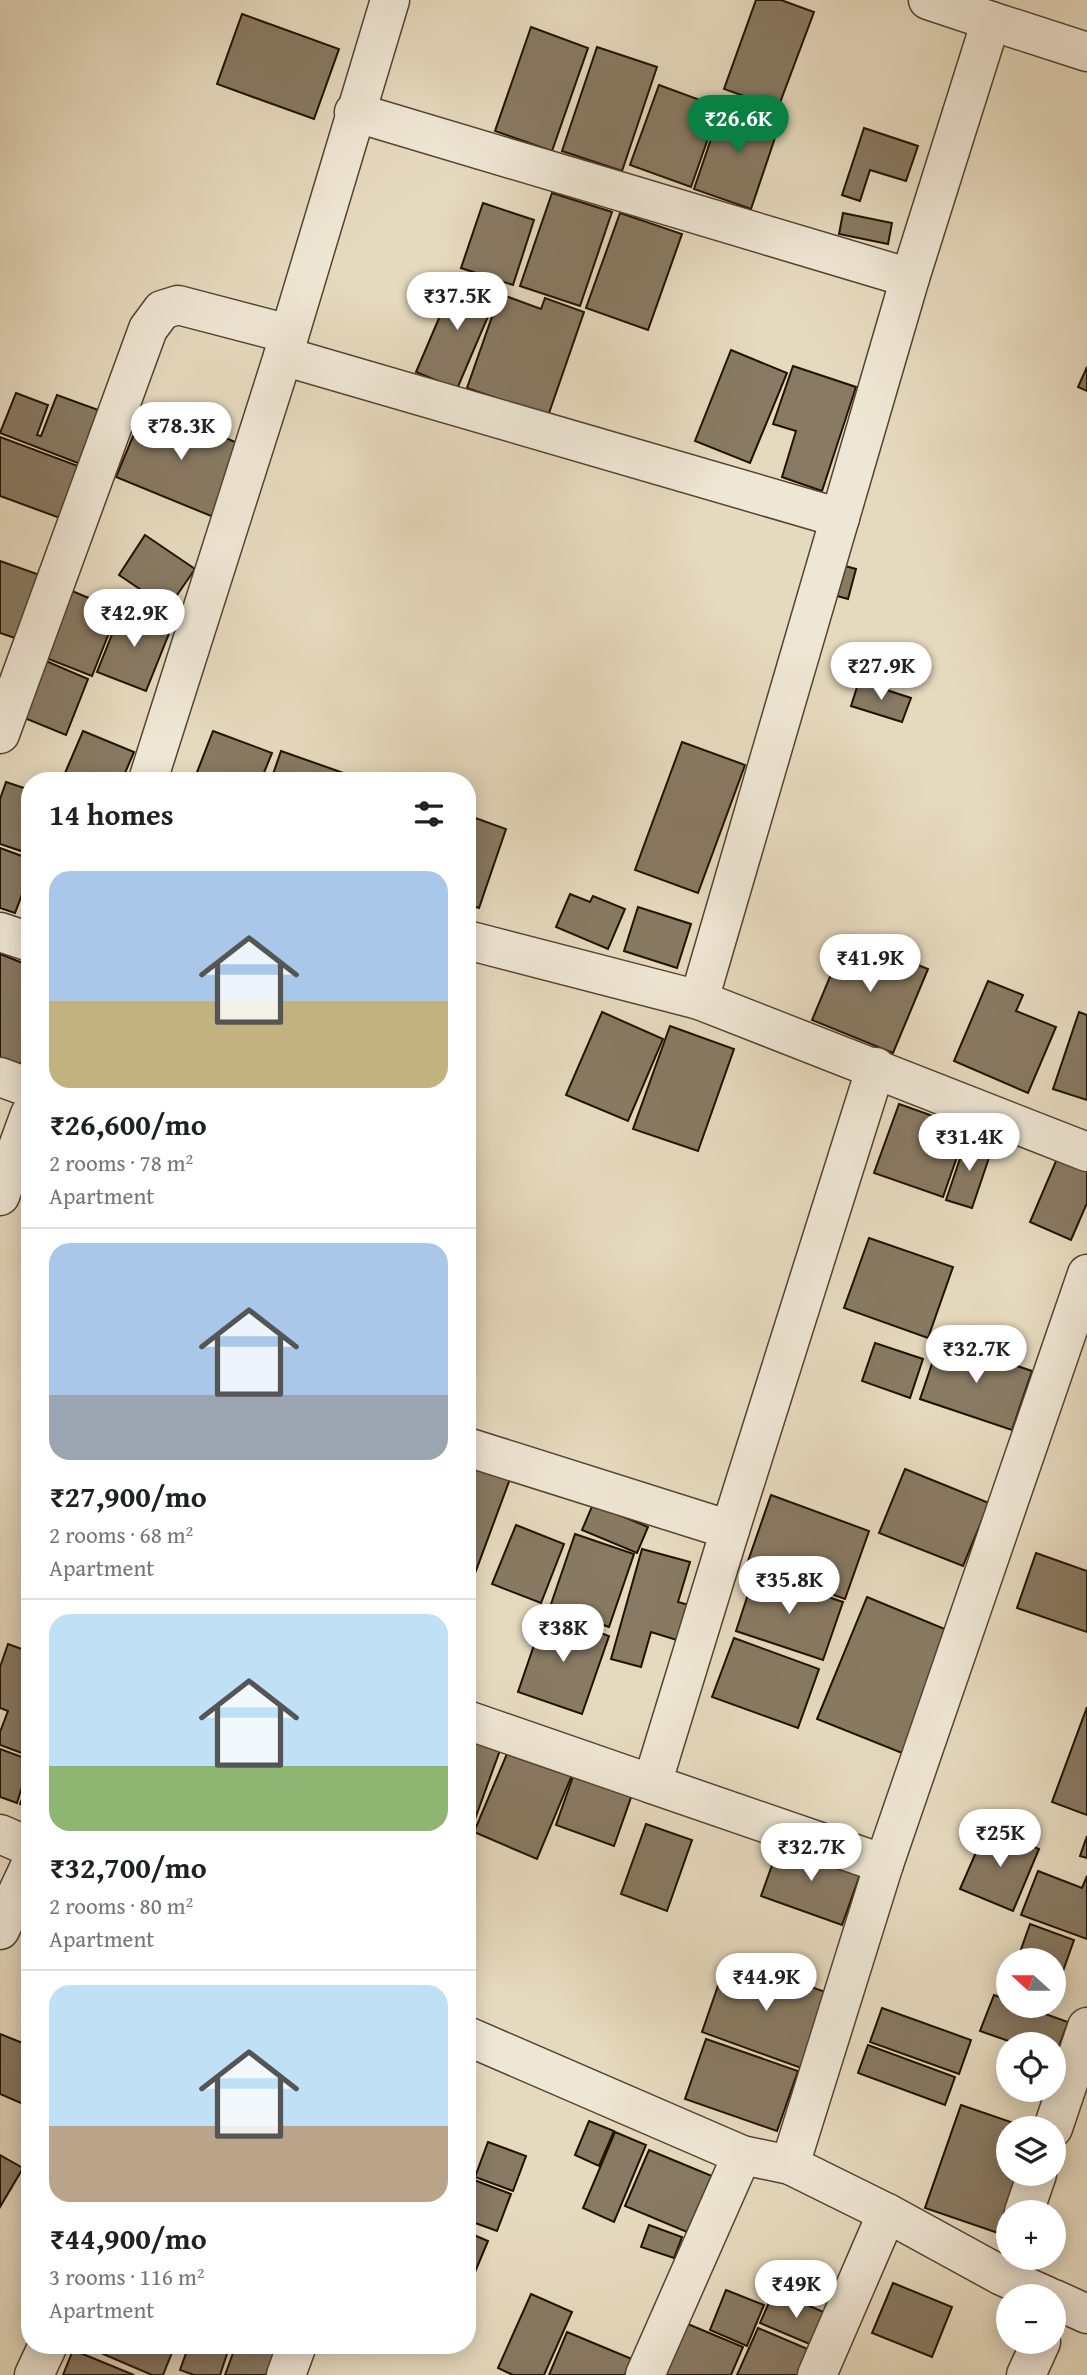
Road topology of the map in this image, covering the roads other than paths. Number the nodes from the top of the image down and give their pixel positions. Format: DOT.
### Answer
graph roads {
  1 [pos="390,0"];
  2 [pos="928,0"];
  3 [pos="991,21"];
  4 [pos="1087,52"];
  5 [pos="354,112"];
  6 [pos="910,278"];
  7 [pos="286,345"];
  8 [pos="840,518"];
  9 [pos="0,734"];
  10 [pos="151,772"];
  11 [pos="0,932"];
  12 [pos="21,939"];
  13 [pos="476,942"];
  14 [pos="699,1000"];
  15 [pos="876,1067"];
  16 [pos="0,1077"];
  17 [pos="21,1085"];
  18 [pos="21,1139"];
  19 [pos="1087,1152"];
  20 [pos="0,1196"];
  21 [pos="1087,1273"];
  22 [pos="476,1450"];
  23 [pos="730,1530"];
  24 [pos="476,1723"];
  25 [pos="652,1784"];
  26 [pos="0,1834"];
  27 [pos="21,1843"];
  28 [pos="884,1864"];
  29 [pos="21,1885"];
  30 [pos="0,1930"];
  31 [pos="1087,2026"];
  32 [pos="476,2040"];
  33 [pos="1057,2116"];
  34 [pos="742,2155"];
  35 [pos="790,2165"];
  36 [pos="887,2213"];
  37 [pos="996,2262"];
  38 [pos="1010,2270"];
  39 [pos="1030,2284"];
  40 [pos="44,2354"];
  41 [pos="294,2354"];
  42 [pos="1036,2354"];
  43 [pos="34,2375"];
  44 [pos="286,2375"];
  45 [pos="645,2375"];
  46 [pos="817,2375"];
  47 [pos="1026,2375"];
  1 -- 5 [label="street"];
  2 -- 3 [label="street"];
  3 -- 4 [label="street"];
  3 -- 6 [label="street"];
  5 -- 6 [label="street"];
  5 -- 7 [label="street"];
  6 -- 8 [label="street"];
  7 -- 8 [label="street"];
  7 -- 9 [label="street"];
  7 -- 10 [label="street"];
  8 -- 14 [label="street"];
  11 -- 12 [label="street"];
  13 -- 14 [label="street"];
  14 -- 15 [label="street"];
  15 -- 19 [label="street"];
  15 -- 23 [label="street"];
  16 -- 17 [label="street"];
  18 -- 20 [label="street"];
  21 -- 28 [label="street"];
  22 -- 23 [label="street"];
  23 -- 25 [label="street"];
  24 -- 25 [label="street"];
  25 -- 28 [label="street"];
  26 -- 27 [label="street"];
  28 -- 35 [label="street"];
  29 -- 30 [label="street"];
  31 -- 33 [label="street"];
  32 -- 34 [label="street"];
  34 -- 35 [label="street"];
  34 -- 45 [label="street"];
  35 -- 36 [label="street"];
  36 -- 37 [label="street"];
  36 -- 46 [label="street"];
  38 -- 39 [label="street"];
  40 -- 43 [label="street"];
  41 -- 44 [label="street"];
  42 -- 47 [label="street"];
}
